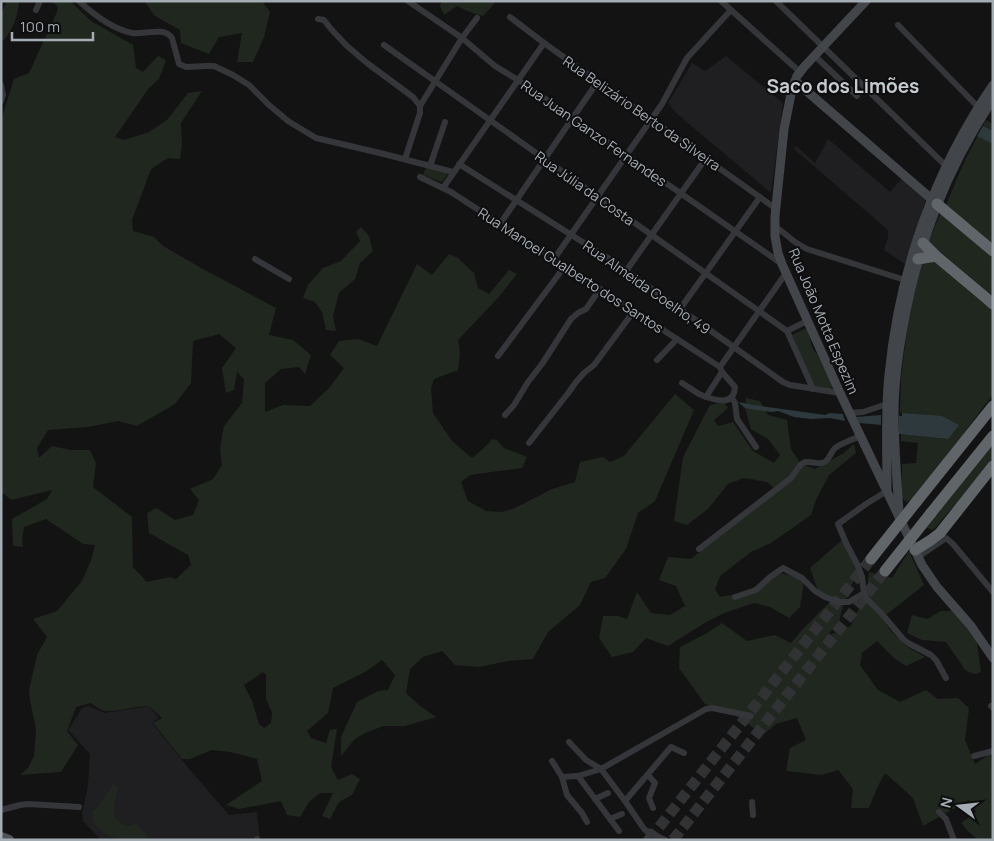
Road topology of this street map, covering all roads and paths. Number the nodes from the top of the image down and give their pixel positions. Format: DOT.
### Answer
graph roads {
  1 [pos="40,1"];
  2 [pos="79,1"];
  3 [pos="408,1"];
  4 [pos="721,1"];
  5 [pos="776,1"];
  6 [pos="866,1"];
  7 [pos="36,10"];
  8 [pos="731,10"];
  9 [pos="510,17"];
  10 [pos="318,18"];
  11 [pos="477,18"];
  12 [pos="898,25"];
  13 [pos="462,38"];
  14 [pos="544,43"];
  15 [pos="384,45"];
  16 [pos="824,47"];
  17 [pos="815,56"];
  18 [pos="800,72"];
  19 [pos="518,80"];
  20 [pos="598,81"];
  21 [pos="794,81"];
  22 [pos="436,82"];
  23 [pos="1,85"];
  24 [pos="993,85"];
  25 [pos="857,96"];
  26 [pos="993,99"];
  27 [pos="1,101"];
  28 [pos="420,106"];
  29 [pos="978,107"];
  30 [pos="572,118"];
  31 [pos="490,120"];
  32 [pos="652,120"];
  33 [pos="445,122"];
  34 [pos="626,156"];
  35 [pos="706,158"];
  36 [pos="405,159"];
  37 [pos="544,159"];
  38 [pos="459,164"];
  39 [pos="427,165"];
  40 [pos="946,166"];
  41 [pos="453,172"];
  42 [pos="420,177"];
  43 [pos="443,188"];
  44 [pos="680,194"];
  45 [pos="598,197"];
  46 [pos="760,197"];
  47 [pos="516,200"];
  48 [pos="934,201"];
  49 [pos="775,208"];
  50 [pos="500,224"];
  51 [pos="775,226"];
  52 [pos="735,232"];
  53 [pos="571,235"];
  54 [pos="651,235"];
  55 [pos="920,240"];
  56 [pos="993,251"];
  57 [pos="936,256"];
  58 [pos="255,259"];
  59 [pos="554,259"];
  60 [pos="918,259"];
  61 [pos="782,264"];
  62 [pos="565,266"];
  63 [pos="626,271"];
  64 [pos="706,273"];
  65 [pos="786,273"];
  66 [pos="289,279"];
  67 [pos="905,280"];
  68 [pos="600,290"];
  69 [pos="993,304"];
  70 [pos="680,309"];
  71 [pos="634,311"];
  72 [pos="759,311"];
  73 [pos="902,311"];
  74 [pos="807,321"];
  75 [pos="787,331"];
  76 [pos="677,339"];
  77 [pos="734,347"];
  78 [pos="498,356"];
  79 [pos="657,360"];
  80 [pos="721,369"];
  81 [pos="682,383"];
  82 [pos="813,388"];
  83 [pos="840,393"];
  84 [pos="706,397"];
  85 [pos="732,398"];
  86 [pos="887,404"];
  87 [pos="993,406"];
  88 [pos="849,413"];
  89 [pos="505,415"];
  90 [pos="860,436"];
  91 [pos="993,436"];
  92 [pos="529,443"];
  93 [pos="756,447"];
  94 [pos="993,466"];
  95 [pos="898,490"];
  96 [pos="887,491"];
  97 [pos="899,517"];
  98 [pos="939,537"];
  99 [pos="699,549"];
  100 [pos="915,550"];
  101 [pos="871,559"];
  102 [pos="885,571"];
  103 [pos="993,592"];
  104 [pos="864,593"];
  105 [pos="735,598"];
  106 [pos="993,658"];
  107 [pos="946,678"];
  108 [pos="751,716"];
  109 [pos="569,742"];
  110 [pos="993,751"];
  111 [pos="684,753"];
  112 [pos="974,756"];
  113 [pos="552,761"];
  114 [pos="601,769"];
  115 [pos="648,775"];
  116 [pos="578,776"];
  117 [pos="562,777"];
  118 [pos="608,793"];
  119 [pos="595,799"];
  120 [pos="625,801"];
  121 [pos="752,802"];
  122 [pos="80,807"];
  123 [pos="653,808"];
  124 [pos="1,810"];
  125 [pos="939,812"];
  126 [pos="622,814"];
  127 [pos="753,814"];
  128 [pos="610,819"];
  129 [pos="587,822"];
  130 [pos="619,831"];
  131 [pos="650,832"];
  132 [pos="1,837"];
  133 [pos="9,840"];
  134 [pos="646,840"];
  135 [pos="665,840"];
  136 [pos="954,840"];
  1 -- 7 [label="street"];
  2 -- 36 [label="street"];
  3 -- 13 [label="street, Rua Juan Ganzo Fernandes"];
  4 -- 8 [label="street"];
  5 -- 16 [label="street"];
  6 -- 16 [label="main road, Rua João Motta Espezim"];
  8 -- 18 [label="street"];
  8 -- 32 [label="street"];
  9 -- 14 [label="street, Rua Belizário Berto da Silveira"];
  10 -- 28 [label="street"];
  11 -- 13 [label="street"];
  12 -- 29 [label="street"];
  13 -- 19 [label="street, Rua Juan Ganzo Fernandes"];
  13 -- 22 [label="street"];
  14 -- 19 [label="street"];
  14 -- 20 [label="street, Rua Belizário Berto da Silveira"];
  15 -- 22 [label="street, Rua Júlia da Costa"];
  16 -- 17 [label="main road, Rua João Motta Espezim"];
  16 -- 40 [label="street"];
  17 -- 18 [label="main road, Rua João Motta Espezim"];
  17 -- 25 [label="street"];
  18 -- 21 [label="main road, Rua João Motta Espezim"];
  19 -- 30 [label="street, Rua Juan Ganzo Fernandes"];
  19 -- 31 [label="street"];
  20 -- 30 [label="street"];
  20 -- 32 [label="street, Rua Belizário Berto da Silveira"];
  21 -- 48 [label="main road"];
  21 -- 49 [label="main road, Rua João Motta Espezim"];
  22 -- 28 [label="street"];
  22 -- 31 [label="street, Rua Júlia da Costa"];
  23 -- 27 [label="street"];
  24 -- 29 [label="main road"];
  26 -- 48 [label="main road"];
  28 -- 36 [label="street"];
  29 -- 40 [label="main road"];
  30 -- 34 [label="street, Rua Juan Ganzo Fernandes"];
  30 -- 37 [label="street"];
  31 -- 37 [label="street, Rua Júlia da Costa"];
  31 -- 38 [label="street"];
  32 -- 34 [label="street"];
  32 -- 35 [label="street, Rua Belizário Berto da Silveira"];
  33 -- 39 [label="street"];
  34 -- 44 [label="street, Rua Juan Ganzo Fernandes"];
  34 -- 45 [label="street"];
  35 -- 44 [label="street"];
  35 -- 46 [label="street, Rua Belizário Berto da Silveira"];
  36 -- 39 [label="street"];
  37 -- 45 [label="street, Rua Júlia da Costa"];
  37 -- 47 [label="street"];
  38 -- 41 [label="street"];
  38 -- 47 [label="street, Rua Almeida Coelho, 49"];
  39 -- 41 [label="street"];
  40 -- 48 [label="main road"];
  41 -- 43 [label="street"];
  42 -- 43 [label="street, Rua Manoel Gualberto dos Santos"];
  43 -- 50 [label="street, Rua Manoel Gualberto dos Santos"];
  44 -- 52 [label="street, Rua Juan Ganzo Fernandes"];
  44 -- 54 [label="street"];
  45 -- 53 [label="street"];
  45 -- 54 [label="street, Rua Júlia da Costa"];
  46 -- 49 [label="street, Rua Belizário Berto da Silveira"];
  46 -- 52 [label="street"];
  47 -- 50 [label="street"];
  47 -- 53 [label="street, Rua Almeida Coelho, 49"];
  48 -- 55 [label="main road"];
  48 -- 56 [label="highway"];
  49 -- 51 [label="main road, Rua João Motta Espezim"];
  50 -- 59 [label="street, Rua Manoel Gualberto dos Santos"];
  51 -- 61 [label="main road, Rua João Motta Espezim"];
  51 -- 67 [label="street"];
  52 -- 61 [label="street, Rua Juan Ganzo Fernandes"];
  52 -- 64 [label="street"];
  53 -- 59 [label="street"];
  53 -- 63 [label="street, Rua Almeida Coelho, 49"];
  54 -- 63 [label="street"];
  54 -- 64 [label="street, Rua Júlia da Costa"];
  55 -- 57 [label="highway"];
  55 -- 60 [label="main road"];
  55 -- 67 [label="main road"];
  57 -- 60 [label="highway"];
  57 -- 69 [label="highway"];
  58 -- 66 [label="street"];
  59 -- 62 [label="street, Rua Manoel Gualberto dos Santos"];
  60 -- 73 [label="main road"];
  61 -- 65 [label="main road, Rua João Motta Espezim"];
  62 -- 68 [label="street, Rua Manoel Gualberto dos Santos"];
  62 -- 78 [label="street"];
  63 -- 70 [label="street, Rua Almeida Coelho, 49"];
  64 -- 70 [label="street"];
  64 -- 72 [label="street, Rua Júlia da Costa"];
  65 -- 72 [label="street"];
  65 -- 74 [label="main road, Rua João Motta Espezim"];
  67 -- 73 [label="main road"];
  68 -- 71 [label="street, Rua Manoel Gualberto dos Santos"];
  68 -- 89 [label="street"];
  70 -- 77 [label="street, Rua Almeida Coelho, 49"];
  71 -- 76 [label="street, Rua Manoel Gualberto dos Santos"];
  71 -- 92 [label="street"];
  72 -- 75 [label="street, Rua Júlia da Costa"];
  72 -- 77 [label="street"];
  73 -- 86 [label="main road"];
  73 -- 95 [label="main road"];
  74 -- 75 [label="street"];
  74 -- 83 [label="main road, Rua João Motta Espezim"];
  75 -- 82 [label="street"];
  76 -- 79 [label="street"];
  76 -- 80 [label="street, Rua Manoel Gualberto dos Santos"];
  77 -- 80 [label="street"];
  77 -- 82 [label="street, Rua Almeida Coelho, 49"];
  80 -- 84 [label="street"];
  80 -- 85 [label="street"];
  81 -- 84 [label="street"];
  82 -- 83 [label="street, Rua Almeida Coelho, 49"];
  83 -- 88 [label="main road, Rua João Motta Espezim"];
  84 -- 85 [label="street"];
  85 -- 93 [label="street"];
  86 -- 88 [label="street"];
  86 -- 96 [label="main road"];
  87 -- 101 [label="highway, bridge"];
  88 -- 90 [label="main road, Rua João Motta Espezim"];
  90 -- 96 [label="main road, Rua João Motta Espezim"];
  90 -- 99 [label="street"];
  91 -- 102 [label="highway, bridge"];
  94 -- 98 [label="highway"];
  95 -- 96 [label="main road"];
  95 -- 97 [label="main road"];
  96 -- 97 [label="main road, Rua João Motta Espezim"];
  96 -- 104 [label="street"];
  97 -- 100 [label="main road, Rua João Motta Espezim"];
  98 -- 100 [label="highway"];
  98 -- 103 [label="street"];
  100 -- 106 [label="main road, Rua João Motta Espezim"];
  104 -- 105 [label="street"];
  104 -- 107 [label="street"];
  108 -- 114 [label="street"];
  109 -- 114 [label="street"];
  110 -- 112 [label="street"];
  111 -- 115 [label="street"];
  113 -- 117 [label="street"];
  114 -- 116 [label="street"];
  114 -- 120 [label="street"];
  115 -- 120 [label="street"];
  115 -- 123 [label="street"];
  116 -- 117 [label="street"];
  116 -- 119 [label="street"];
  117 -- 129 [label="street"];
  118 -- 119 [label="street"];
  119 -- 128 [label="street"];
  120 -- 131 [label="street"];
  121 -- 127 [label="street"];
  122 -- 124 [label="street"];
  125 -- 136 [label="street"];
  126 -- 128 [label="street"];
  128 -- 130 [label="street"];
  131 -- 134 [label="street"];
  131 -- 135 [label="street"];
  132 -- 133 [label="main road"];
}
